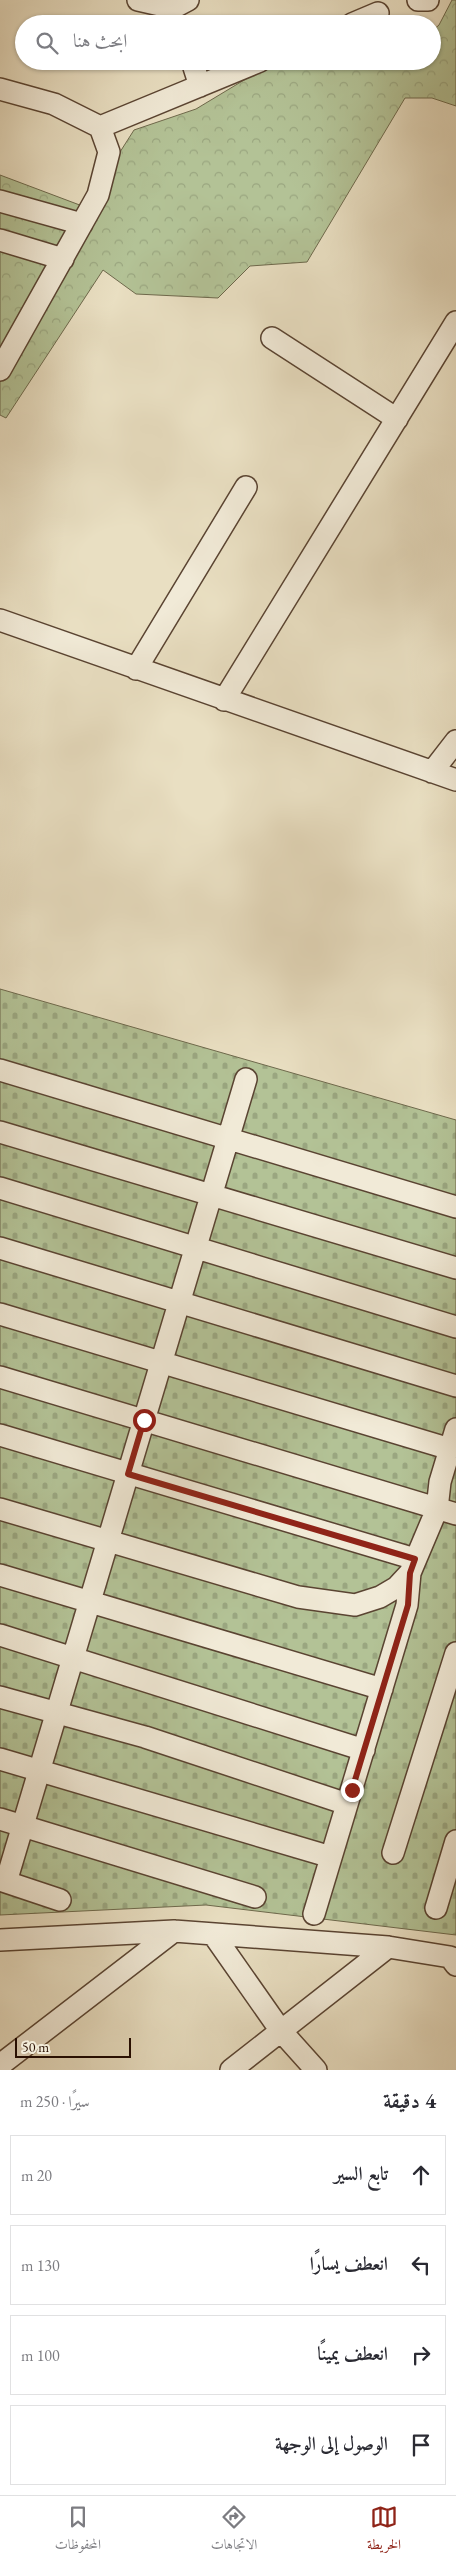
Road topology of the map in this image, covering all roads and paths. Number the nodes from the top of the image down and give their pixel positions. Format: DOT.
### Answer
graph roads {
  1 [pos="138,0"];
  2 [pos="418,0"];
  3 [pos="428,0"];
  4 [pos="180,11"];
  5 [pos="378,13"];
  6 [pos="373,15"];
  7 [pos="195,70"];
  8 [pos="238,70"];
  9 [pos="200,86"];
  10 [pos="0,89"];
  11 [pos="100,127"];
  12 [pos="0,202"];
  13 [pos="82,224"];
  14 [pos="0,240"];
  15 [pos="63,259"];
  16 [pos="456,322"];
  17 [pos="272,338"];
  18 [pos="0,370"];
  19 [pos="397,419"];
  20 [pos="246,487"];
  21 [pos="0,620"];
  22 [pos="136,669"];
  23 [pos="224,700"];
  24 [pos="456,741"];
  25 [pos="432,772"];
  26 [pos="456,780"];
  27 [pos="0,1070"];
  28 [pos="246,1079"];
  29 [pos="0,1132"];
  30 [pos="228,1138"];
  31 [pos="0,1188"];
  32 [pos="212,1195"];
  33 [pos="456,1207"];
  34 [pos="0,1248"];
  35 [pos="196,1248"];
  36 [pos="456,1268"];
  37 [pos="180,1302"];
  38 [pos="0,1314"];
  39 [pos="456,1327"];
  40 [pos="161,1363"];
  41 [pos="0,1377"];
  42 [pos="456,1386"];
  43 [pos="144,1420"];
  44 [pos="0,1435"];
  45 [pos="453,1439"];
  46 [pos="128,1474"];
  47 [pos="0,1509"];
  48 [pos="447,1511"];
  49 [pos="108,1541"];
  50 [pos="412,1566"];
  51 [pos="0,1575"];
  52 [pos="90,1602"];
  53 [pos="0,1635"];
  54 [pos="456,1653"];
  55 [pos="73,1658"];
  56 [pos="382,1690"];
  57 [pos="0,1697"];
  58 [pos="56,1714"];
  59 [pos="364,1750"];
  60 [pos="0,1759"];
  61 [pos="39,1770"];
  62 [pos="347,1804"];
  63 [pos="0,1819"];
  64 [pos="22,1826"];
  65 [pos="456,1841"];
  66 [pos="393,1853"];
  67 [pos="332,1857"];
  68 [pos="3,1881"];
  69 [pos="254,1897"];
  70 [pos="60,1900"];
  71 [pos="436,1908"];
  72 [pos="314,1914"];
  73 [pos="174,1931"];
  74 [pos="213,1934"];
  75 [pos="0,1940"];
  76 [pos="388,1947"];
  77 [pos="456,1965"];
  78 [pos="281,2031"];
  79 [pos="0,2065"];
  80 [pos="231,2070"];
  81 [pos="316,2070"];
  1 -- 4 [label="street"];
  2 -- 3 [label="street"];
  5 -- 6 [label="street"];
  7 -- 9 [label="street"];
  8 -- 9 [label="street"];
  9 -- 11 [label="street"];
  10 -- 11 [label="street"];
  11 -- 13 [label="street"];
  12 -- 13 [label="street"];
  13 -- 15 [label="street"];
  14 -- 15 [label="street"];
  15 -- 18 [label="street"];
  16 -- 19 [label="street"];
  17 -- 19 [label="street"];
  19 -- 23 [label="street"];
  20 -- 22 [label="street"];
  21 -- 22 [label="street"];
  22 -- 23 [label="street"];
  23 -- 25 [label="street"];
  24 -- 25 [label="street"];
  25 -- 26 [label="street"];
  27 -- 30 [label="street"];
  28 -- 30 [label="street"];
  29 -- 32 [label="street"];
  30 -- 32 [label="street"];
  30 -- 33 [label="street"];
  31 -- 35 [label="street"];
  32 -- 35 [label="street"];
  32 -- 36 [label="street"];
  34 -- 37 [label="street"];
  35 -- 37 [label="street"];
  35 -- 39 [label="street"];
  37 -- 40 [label="street"];
  37 -- 42 [label="street"];
  38 -- 40 [label="street"];
  40 -- 43 [label="street"];
  40 -- 45 [label="street"];
  41 -- 43 [label="street"];
  43 -- 46 [label="street"];
  43 -- 48 [label="street"];
  44 -- 46 [label="street"];
  45 -- 48 [label="street"];
  46 -- 49 [label="street"];
  46 -- 50 [label="street"];
  47 -- 49 [label="street"];
  48 -- 50 [label="street"];
  49 -- 50 [label="street"];
  49 -- 52 [label="street"];
  50 -- 56 [label="street"];
  51 -- 52 [label="street"];
  52 -- 55 [label="street"];
  52 -- 56 [label="street"];
  53 -- 55 [label="street"];
  54 -- 66 [label="street"];
  55 -- 58 [label="street"];
  55 -- 59 [label="street"];
  56 -- 59 [label="street"];
  57 -- 58 [label="street"];
  58 -- 61 [label="street"];
  58 -- 62 [label="street"];
  59 -- 62 [label="street"];
  60 -- 61 [label="street"];
  61 -- 64 [label="street"];
  61 -- 67 [label="street"];
  62 -- 67 [label="street"];
  63 -- 64 [label="street"];
  64 -- 68 [label="street"];
  64 -- 69 [label="street"];
  65 -- 71 [label="street"];
  67 -- 72 [label="street"];
  68 -- 70 [label="street"];
  73 -- 74 [label="street"];
  73 -- 75 [label="street"];
  73 -- 79 [label="street"];
  74 -- 76 [label="street"];
  74 -- 78 [label="street"];
  76 -- 77 [label="street"];
  76 -- 78 [label="street"];
  78 -- 80 [label="street"];
  78 -- 81 [label="street"];
}
